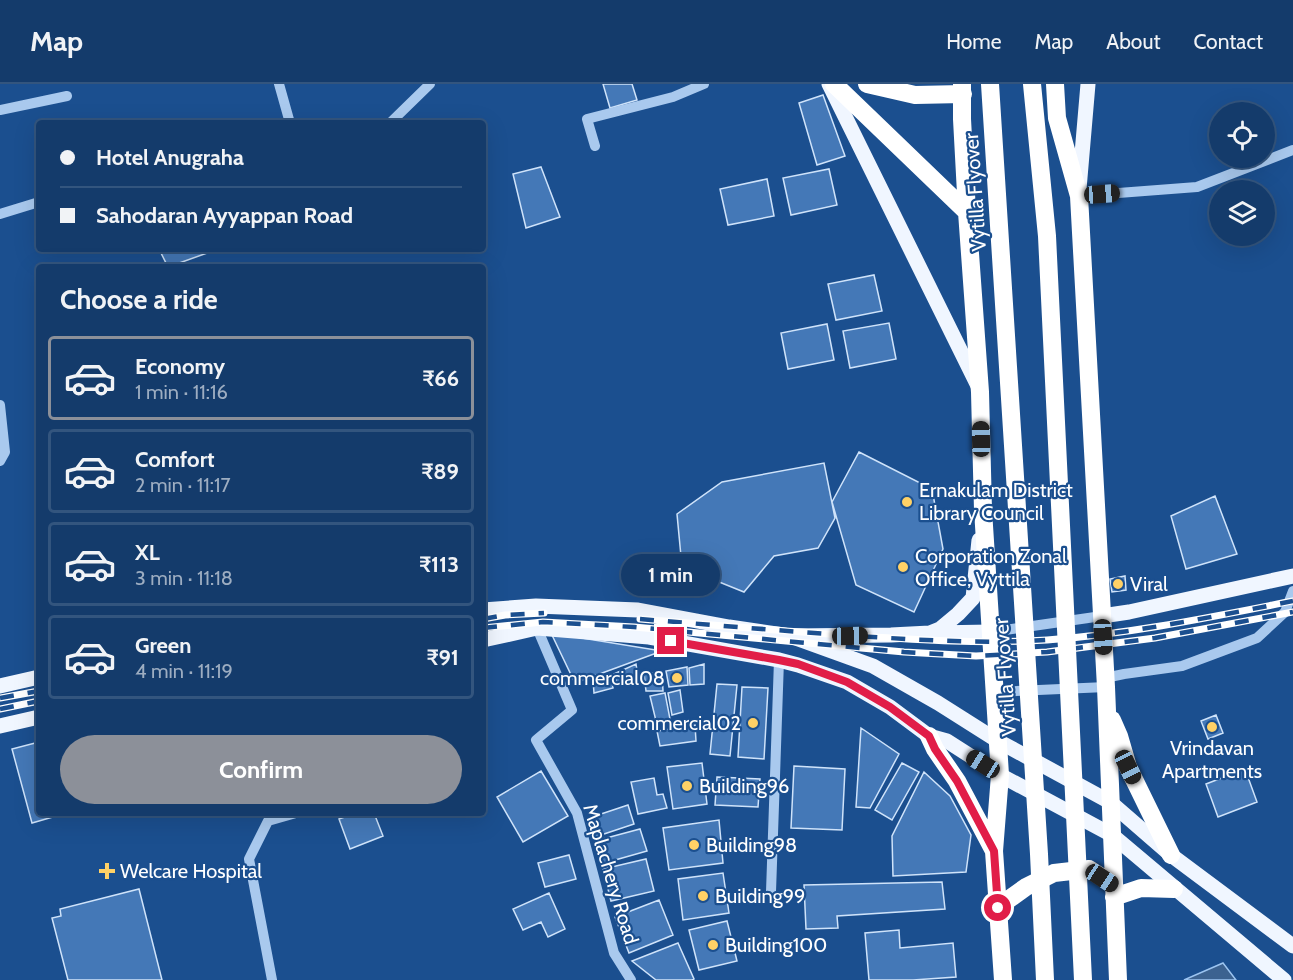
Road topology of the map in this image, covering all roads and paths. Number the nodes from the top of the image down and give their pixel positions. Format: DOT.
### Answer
graph roads {
  1 [pos="279,84"];
  2 [pos="430,84"];
  3 [pos="704,84"];
  4 [pos="829,84"];
  5 [pos="834,84"];
  6 [pos="867,84"];
  7 [pos="990,84"];
  8 [pos="1032,84"];
  9 [pos="1055,84"];
  10 [pos="1088,84"];
  11 [pos="954,89"];
  12 [pos="67,96"];
  13 [pos="0,110"];
  14 [pos="289,120"];
  15 [pos="393,120"];
  16 [pos="595,146"];
  17 [pos="1293,150"];
  18 [pos="1079,196"];
  19 [pos="36,203"];
  20 [pos="967,212"];
  21 [pos="0,214"];
  22 [pos="980,392"];
  23 [pos="0,405"];
  24 [pos="0,461"];
  25 [pos="983,510"];
  26 [pos="1293,576"];
  27 [pos="1293,591"];
  28 [pos="486,610"];
  29 [pos="1102,616"];
  30 [pos="537,628"];
  31 [pos="991,632"];
  32 [pos="930,633"];
  33 [pos="790,636"];
  34 [pos="486,639"];
  35 [pos="779,660"];
  36 [pos="36,678"];
  37 [pos="1105,682"];
  38 [pos="0,686"];
  39 [pos="995,692"];
  40 [pos="1106,705"];
  41 [pos="36,718"];
  42 [pos="0,726"];
  43 [pos="929,736"];
  44 [pos="998,741"];
  45 [pos="1000,775"];
  46 [pos="1110,802"];
  47 [pos="286,816"];
  48 [pos="1112,835"];
  49 [pos="994,851"];
  50 [pos="1171,855"];
  51 [pos="1174,889"];
  52 [pos="1114,891"];
  53 [pos="771,892"];
  54 [pos="998,908"];
  55 [pos="1293,946"];
  56 [pos="272,980"];
  57 [pos="631,980"];
  58 [pos="1003,980"];
  59 [pos="1045,980"];
  60 [pos="1083,980"];
  61 [pos="1118,980"];
  62 [pos="1284,980"];
  1 -- 14 [label="street"];
  2 -- 15 [label="street"];
  3 -- 16 [label="street"];
  4 -- 22 [label="main road"];
  5 -- 20 [label="highway"];
  6 -- 11 [label="highway"];
  7 -- 59 [label="highway, Vytilla Flyover, bridge"];
  8 -- 60 [label="highway, bridge"];
  9 -- 18 [label="highway"];
  10 -- 18 [label="main road"];
  11 -- 20 [label="highway"];
  12 -- 13 [label="street"];
  17 -- 18 [label="street"];
  18 -- 29 [label="highway"];
  19 -- 21 [label="street"];
  20 -- 22 [label="highway"];
  22 -- 25 [label="highway"];
  23 -- 24 [label="street"];
  25 -- 31 [label="highway"];
  25 -- 32 [label="main road"];
  26 -- 29 [label="main road"];
  27 -- 37 [label="street"];
  28 -- 33 [label="main road"];
  29 -- 31 [label="street"];
  29 -- 37 [label="highway"];
  30 -- 34 [label="main road"];
  30 -- 35 [label="main road"];
  30 -- 57 [label="street, Maplachery Road"];
  31 -- 32 [label="main road"];
  31 -- 39 [label="highway"];
  32 -- 33 [label="main road"];
  33 -- 44 [label="main road"];
  35 -- 43 [label="main road"];
  35 -- 53 [label="street"];
  36 -- 38 [label="main road"];
  37 -- 39 [label="street"];
  37 -- 40 [label="highway"];
  39 -- 44 [label="highway"];
  40 -- 46 [label="highway"];
  40 -- 50 [label="highway"];
  41 -- 42 [label="main road"];
  43 -- 45 [label="main road"];
  43 -- 49 [label="highway"];
  44 -- 45 [label="highway"];
  44 -- 46 [label="main road"];
  45 -- 48 [label="main road"];
  45 -- 49 [label="highway"];
  46 -- 48 [label="highway"];
  46 -- 50 [label="main road"];
  47 -- 56 [label="street"];
  48 -- 51 [label="main road"];
  48 -- 52 [label="highway"];
  49 -- 54 [label="highway"];
  50 -- 55 [label="main road"];
  51 -- 52 [label="highway"];
  51 -- 62 [label="main road"];
  52 -- 54 [label="highway"];
  52 -- 61 [label="highway"];
  54 -- 58 [label="highway"];
}
